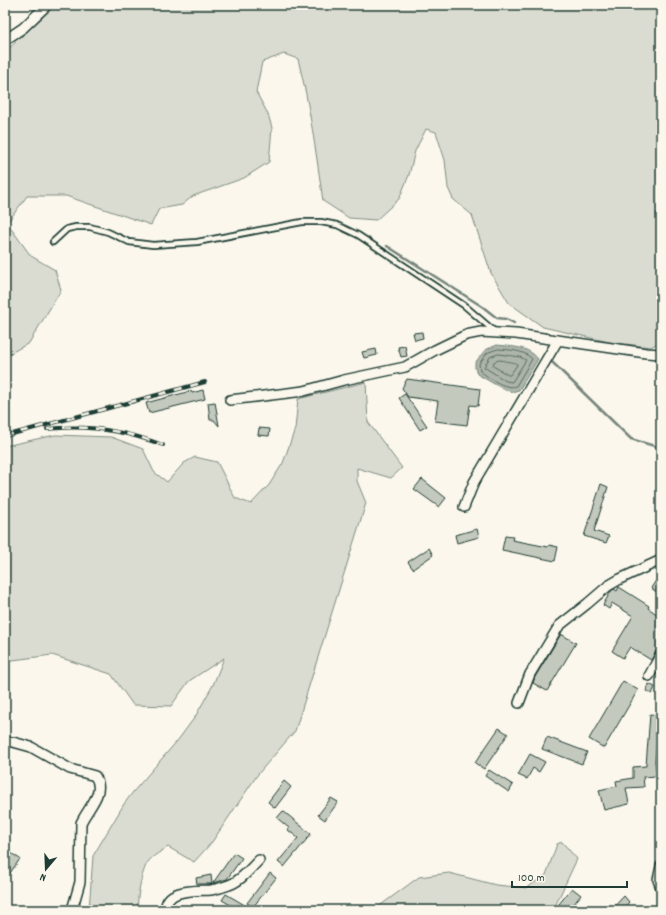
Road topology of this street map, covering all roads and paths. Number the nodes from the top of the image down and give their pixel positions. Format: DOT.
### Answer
graph roads {
  1 [pos="47,5"];
  2 [pos="5,40"];
  3 [pos="53,242"];
  4 [pos="495,332"];
  5 [pos="558,340"];
  6 [pos="661,354"];
  7 [pos="230,400"];
  8 [pos="464,507"];
  9 [pos="661,560"];
  10 [pos="661,654"];
  11 [pos="649,676"];
  12 [pos="519,703"];
  13 [pos="5,742"];
  14 [pos="259,860"];
  15 [pos="661,866"];
  16 [pos="661,888"];
  17 [pos="72,910"];
  18 [pos="166,910"];
  1 -- 2 [label="street"];
  3 -- 4 [label="lane"];
  4 -- 5 [label="street"];
  4 -- 7 [label="street"];
  5 -- 6 [label="street"];
  5 -- 8 [label="street"];
  9 -- 12 [label="street"];
  10 -- 11 [label="street"];
  13 -- 17 [label="street"];
  14 -- 18 [label="street"];
  15 -- 16 [label="street"];
}
